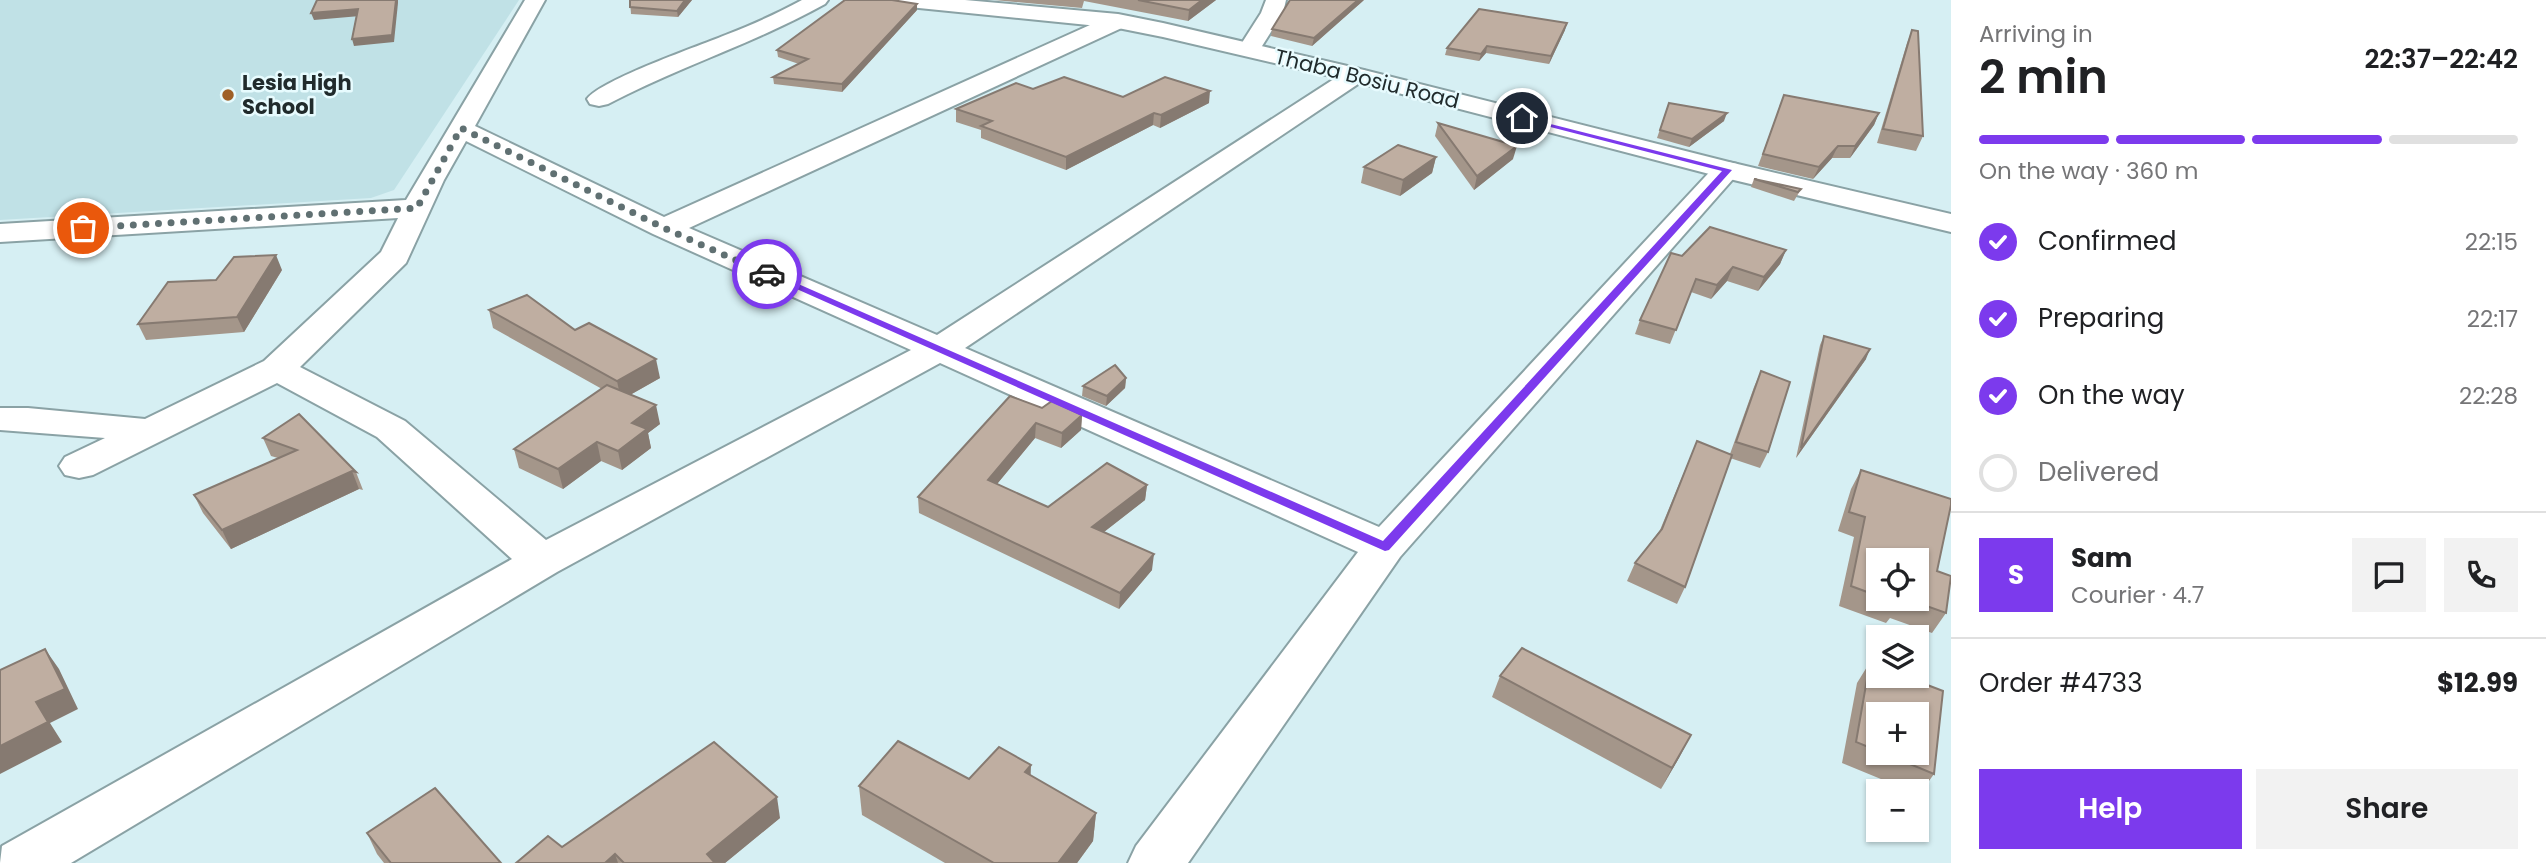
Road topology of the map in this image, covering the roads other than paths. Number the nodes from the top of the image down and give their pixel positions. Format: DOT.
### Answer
graph roads {
  1 [pos="535,0"];
  2 [pos="818,0"];
  3 [pos="899,0"];
  4 [pos="1276,0"];
  5 [pos="1118,22"];
  6 [pos="1249,49"];
  7 [pos="1356,75"];
  8 [pos="599,99"];
  9 [pos="461,128"];
  10 [pos="1727,170"];
  11 [pos="417,208"];
  12 [pos="1951,223"];
  13 [pos="664,228"];
  14 [pos="0,233"];
  15 [pos="938,350"];
  16 [pos="277,369"];
  17 [pos="0,419"];
  18 [pos="154,431"];
  19 [pos="79,466"];
  20 [pos="1385,547"];
  21 [pos="541,561"];
  22 [pos="22,863"];
  23 [pos="1156,863"];
  1 -- 9 [label="street"];
  2 -- 8 [label="street"];
  3 -- 5 [label="street, Thaba Bosiu Road"];
  4 -- 6 [label="street"];
  5 -- 6 [label="street, Thaba Bosiu Road"];
  5 -- 13 [label="street"];
  6 -- 7 [label="street, Thaba Bosiu Road"];
  7 -- 10 [label="street, Thaba Bosiu Road"];
  7 -- 15 [label="street"];
  9 -- 11 [label="street"];
  9 -- 13 [label="street"];
  10 -- 12 [label="street, Thaba Bosiu Road"];
  10 -- 20 [label="street"];
  11 -- 14 [label="street"];
  11 -- 16 [label="street"];
  13 -- 15 [label="street"];
  15 -- 20 [label="street"];
  15 -- 21 [label="street"];
  16 -- 18 [label="street"];
  16 -- 21 [label="street"];
  17 -- 18 [label="street"];
  18 -- 19 [label="street"];
  20 -- 23 [label="street"];
  21 -- 22 [label="street"];
}
